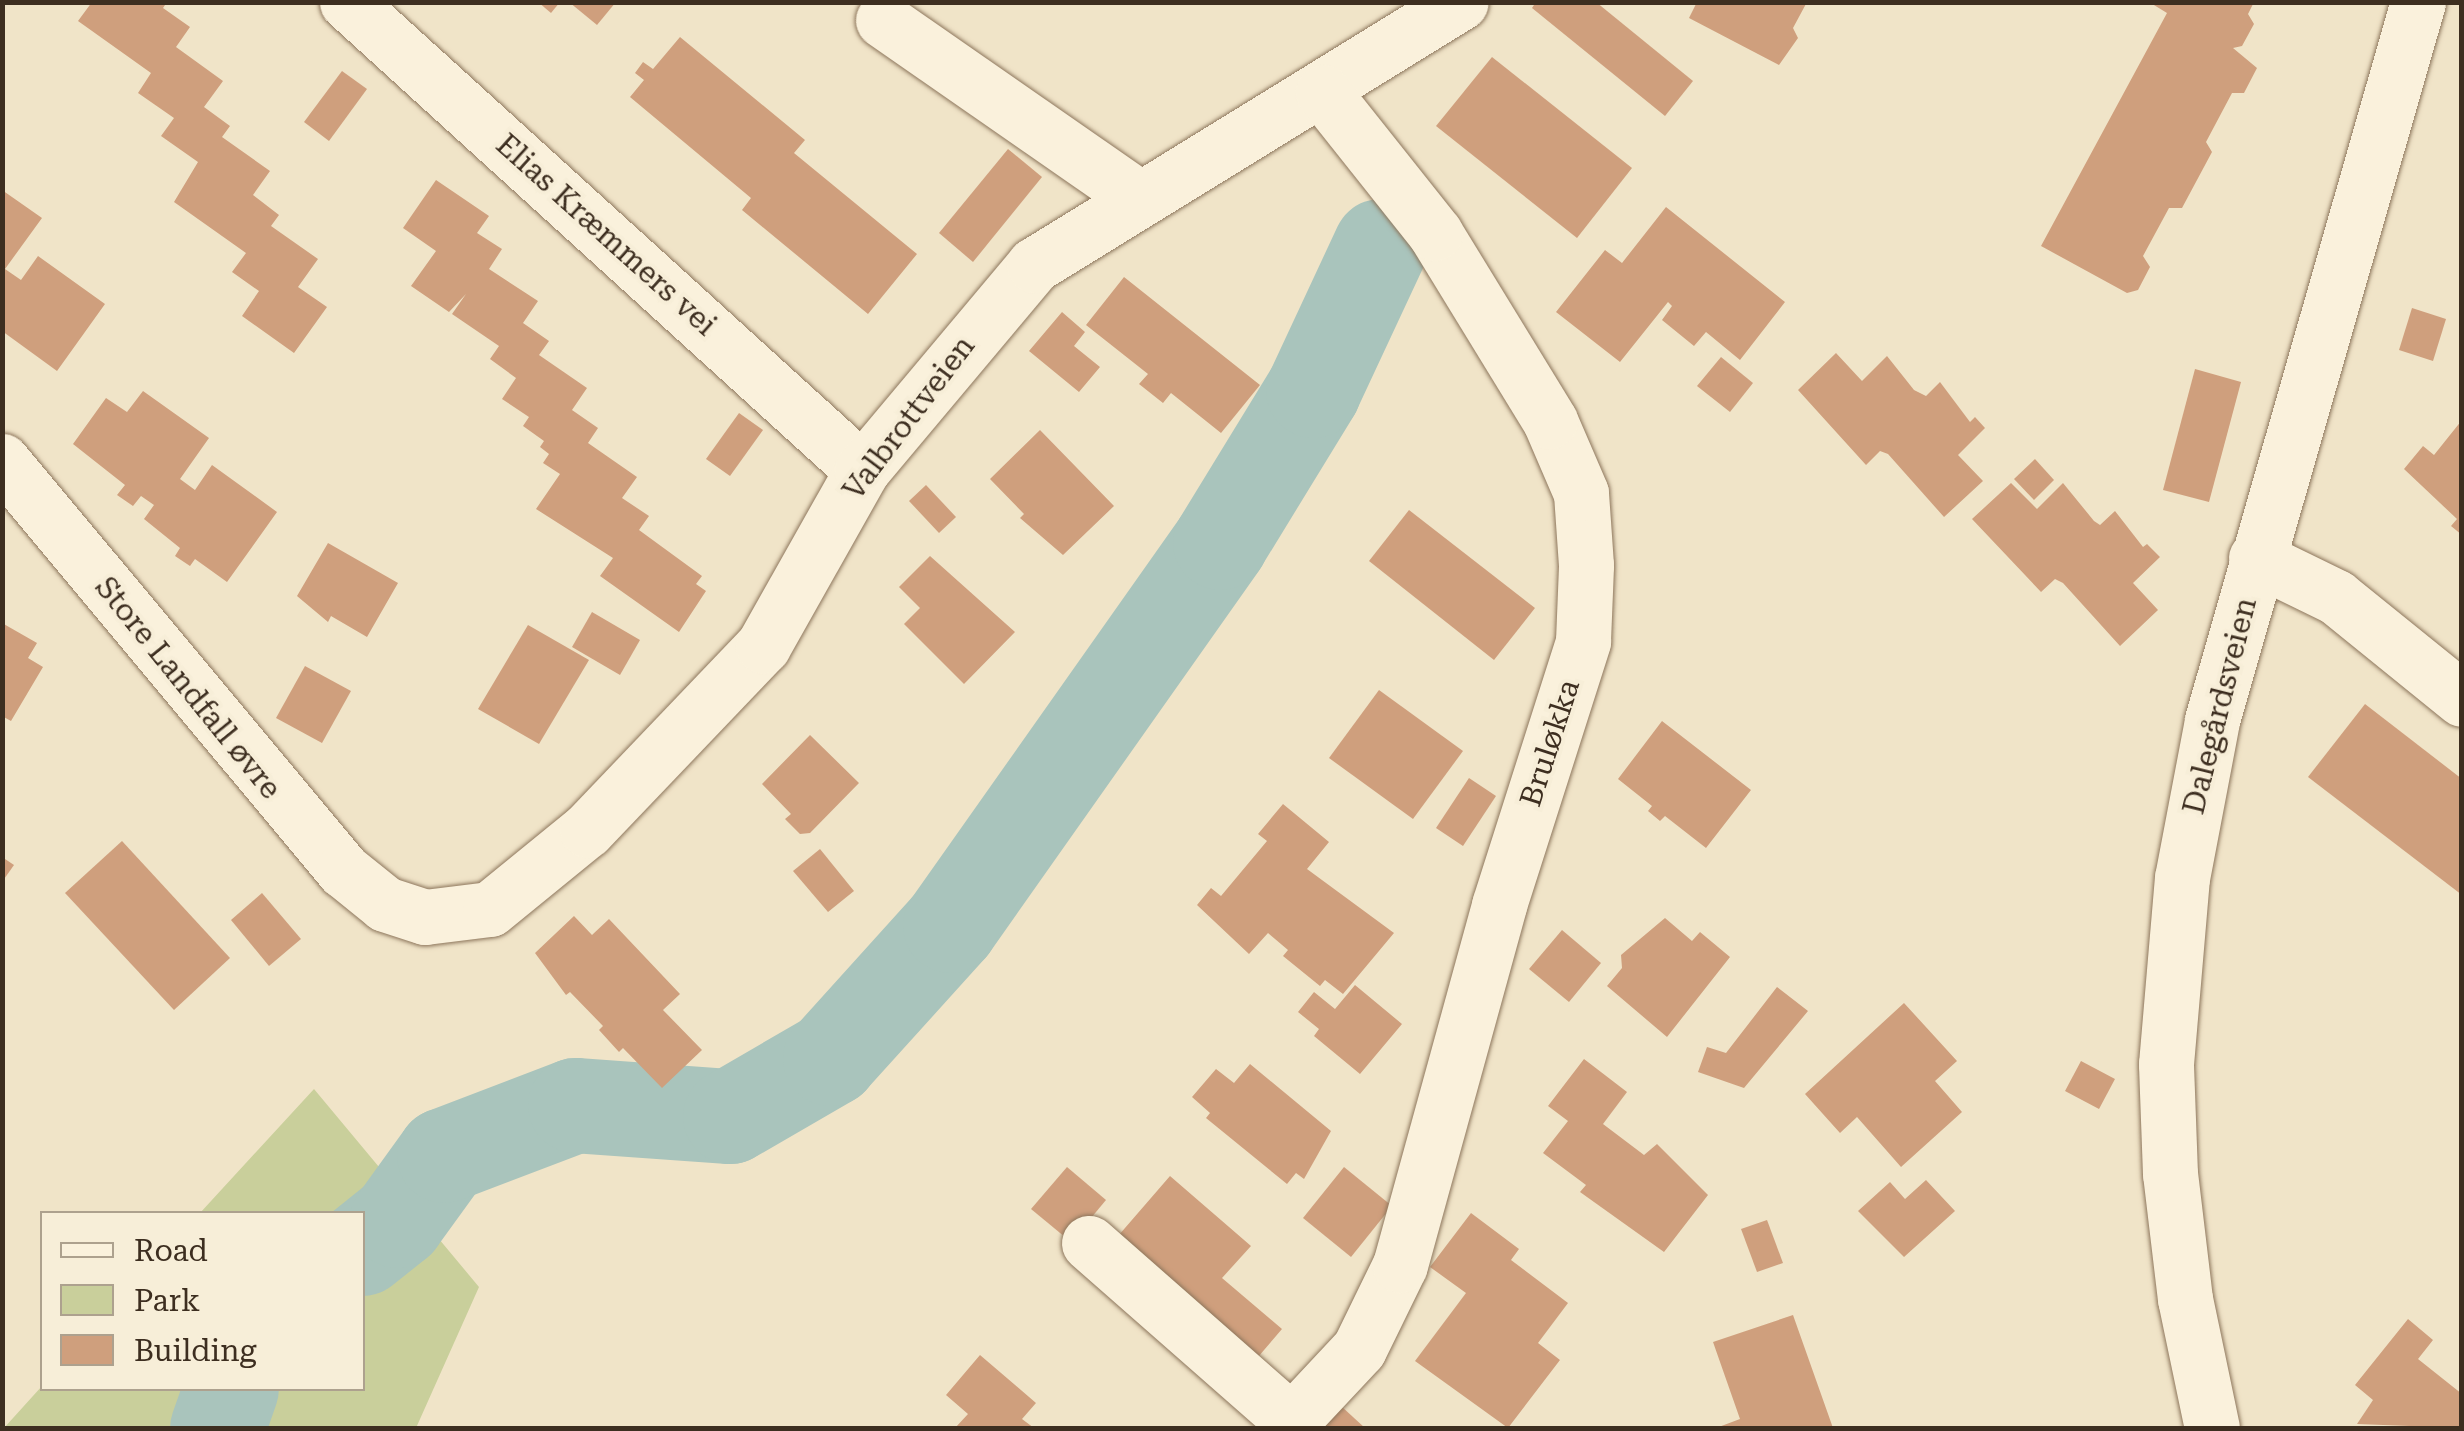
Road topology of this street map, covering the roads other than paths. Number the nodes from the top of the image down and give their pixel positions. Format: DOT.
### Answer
graph roads {
  1 [pos="347,2"];
  2 [pos="1461,2"];
  3 [pos="2418,2"];
  4 [pos="883,20"];
  5 [pos="1323,92"];
  6 [pos="1138,197"];
  7 [pos="2,461"];
  8 [pos="862,470"];
  9 [pos="2256,558"];
  10 [pos="2462,699"];
  11 [pos="386,904"];
  12 [pos="1089,1242"];
  13 [pos="1290,1426"];
  14 [pos="2212,1428"];
  1 -- 8 [label="street, Elias Kræmmers vei"];
  2 -- 5 [label="street, Valbrottveien"];
  3 -- 9 [label="street, Dalegårdsveien"];
  4 -- 6 [label="street"];
  5 -- 6 [label="street, Valbrottveien"];
  5 -- 13 [label="street, Bruløkka"];
  6 -- 8 [label="street, Valbrottveien"];
  7 -- 11 [label="street, Store Landfall øvre"];
  8 -- 11 [label="street, Valbrottveien"];
  9 -- 10 [label="street"];
  9 -- 14 [label="street, Dalegårdsveien"];
  12 -- 13 [label="street, Bruløkka"];
}
